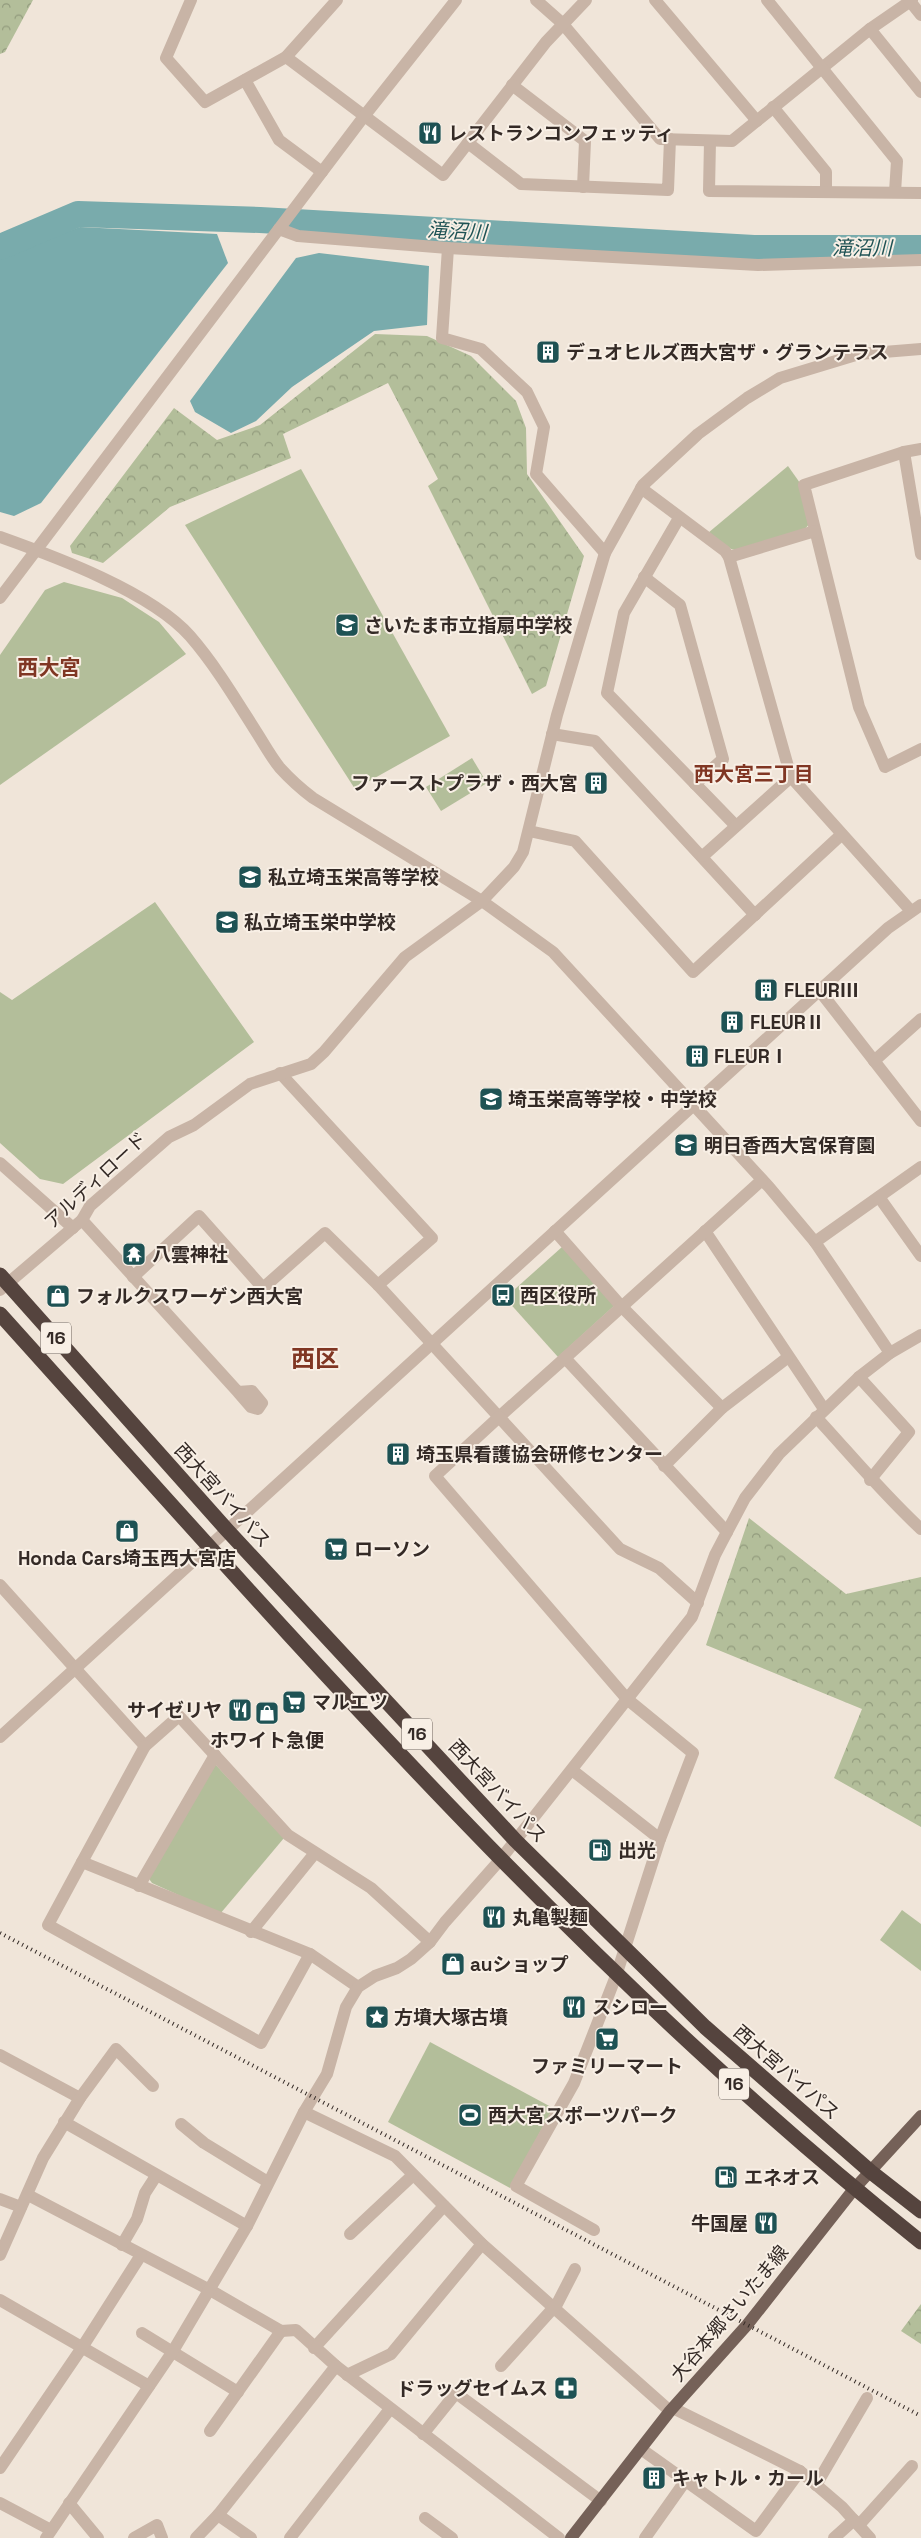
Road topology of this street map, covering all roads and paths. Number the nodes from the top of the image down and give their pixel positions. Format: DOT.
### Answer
graph roads {
  1 [pos="191,0"];
  2 [pos="338,0"];
  3 [pos="456,0"];
  4 [pos="536,0"];
  5 [pos="586,0"];
  6 [pos="655,0"];
  7 [pos="767,0"];
  8 [pos="910,0"];
  9 [pos="921,15"];
  10 [pos="562,23"];
  11 [pos="870,29"];
  12 [pos="286,57"];
  13 [pos="822,68"];
  14 [pos="245,80"];
  15 [pos="512,85"];
  16 [pos="921,92"];
  17 [pos="774,107"];
  18 [pos="365,115"];
  19 [pos="757,121"];
  20 [pos="670,139"];
  21 [pos="710,140"];
  22 [pos="468,143"];
  23 [pos="322,172"];
  24 [pos="583,187"];
  25 [pos="826,192"];
  26 [pos="894,192"];
  27 [pos="921,193"];
  28 [pos="280,228"];
  29 [pos="448,248"];
  30 [pos="921,260"];
  31 [pos="921,349"];
  32 [pos="921,449"];
  33 [pos="904,452"];
  34 [pos="641,488"];
  35 [pos="679,518"];
  36 [pos="918,530"];
  37 [pos="815,532"];
  38 [pos="0,537"];
  39 [pos="36,550"];
  40 [pos="605,553"];
  41 [pos="921,554"];
  42 [pos="729,557"];
  43 [pos="644,577"];
  44 [pos="0,598"];
  45 [pos="552,734"];
  46 [pos="921,748"];
  47 [pos="791,777"];
  48 [pos="695,784"];
  49 [pos="736,826"];
  50 [pos="529,831"];
  51 [pos="842,835"];
  52 [pos="703,856"];
  53 [pos="482,901"];
  54 [pos="916,908"];
  55 [pos="755,915"];
  56 [pos="820,990"];
  57 [pos="921,1019"];
  58 [pos="874,1061"];
  59 [pos="280,1073"];
  60 [pos="692,1104"];
  61 [pos="921,1121"];
  62 [pos="0,1163"];
  63 [pos="921,1167"];
  64 [pos="762,1180"];
  65 [pos="879,1196"];
  66 [pos="78,1224"];
  67 [pos="555,1231"];
  68 [pos="705,1231"];
  69 [pos="815,1242"];
  70 [pos="921,1256"];
  71 [pos="133,1277"];
  72 [pos="3,1283"];
  73 [pos="378,1285"];
  74 [pos="621,1306"];
  75 [pos="0,1314"];
  76 [pos="921,1335"];
  77 [pos="431,1344"];
  78 [pos="890,1353"];
  79 [pos="566,1358"];
  80 [pos="787,1358"];
  81 [pos="859,1377"];
  82 [pos="238,1392"];
  83 [pos="722,1408"];
  84 [pos="820,1413"];
  85 [pos="499,1417"];
  86 [pos="664,1466"];
  87 [pos="870,1480"];
  88 [pos="921,1529"];
  89 [pos="227,1530"];
  90 [pos="727,1532"];
  91 [pos="208,1547"];
  92 [pos="0,1585"];
  93 [pos="698,1603"];
  94 [pos="75,1668"];
  95 [pos="627,1699"];
  96 [pos="0,1737"];
  97 [pos="145,1746"];
  98 [pos="215,1754"];
  99 [pos="572,1770"];
  100 [pos="660,1839"];
  101 [pos="516,1841"];
  102 [pos="314,1853"];
  103 [pos="500,1860"];
  104 [pos="82,1862"];
  105 [pos="139,1886"];
  106 [pos="251,1932"];
  107 [pos="430,1942"];
  108 [pos="625,1947"];
  109 [pos="310,1954"];
  110 [pos="616,1976"];
  111 [pos="358,1987"];
  112 [pos="0,2055"];
  113 [pos="153,2086"];
  114 [pos="80,2098"];
  115 [pos="304,2112"];
  116 [pos="921,2116"];
  117 [pos="64,2122"];
  118 [pos="181,2124"];
  119 [pos="871,2172"];
  120 [pos="413,2175"];
  121 [pos="156,2176"];
  122 [pos="268,2182"];
  123 [pos="854,2190"];
  124 [pos="0,2199"];
  125 [pos="24,2201"];
  126 [pos="444,2206"];
  127 [pos="921,2211"];
  128 [pos="247,2226"];
  129 [pos="594,2230"];
  130 [pos="350,2234"];
  131 [pos="921,2242"];
  132 [pos="482,2244"];
  133 [pos="122,2245"];
  134 [pos="0,2255"];
  135 [pos="141,2255"];
  136 [pos="575,2269"];
  137 [pos="210,2290"];
  138 [pos="0,2300"];
  139 [pos="553,2308"];
  140 [pos="281,2332"];
  141 [pos="142,2333"];
  142 [pos="83,2346"];
  143 [pos="314,2348"];
  144 [pos="173,2351"];
  145 [pos="336,2366"];
  146 [pos="501,2366"];
  147 [pos="347,2375"];
  148 [pos="149,2386"];
  149 [pos="238,2392"];
  150 [pos="867,2398"];
  151 [pos="390,2409"];
  152 [pos="672,2410"];
  153 [pos="210,2431"];
  154 [pos="423,2434"];
  155 [pos="641,2449"];
  156 [pos="912,2466"];
  157 [pos="0,2468"];
  158 [pos="800,2472"];
  159 [pos="686,2480"];
  160 [pos="816,2485"];
  161 [pos="601,2501"];
  162 [pos="0,2503"];
  163 [pos="69,2503"];
  164 [pos="218,2515"];
  165 [pos="425,2518"];
  166 [pos="856,2522"];
  167 [pos="48,2534"];
  168 [pos="648,2537"];
  169 [pos="98,2538"];
  170 [pos="134,2538"];
  171 [pos="162,2538"];
  172 [pos="196,2538"];
  173 [pos="251,2538"];
  174 [pos="290,2538"];
  175 [pos="452,2538"];
  176 [pos="559,2538"];
  177 [pos="571,2538"];
  178 [pos="834,2538"];
  179 [pos="870,2538"];
  1 -- 14 [label="street"];
  2 -- 12 [label="street"];
  3 -- 18 [label="street"];
  4 -- 10 [label="street"];
  5 -- 10 [label="street"];
  6 -- 19 [label="street"];
  7 -- 13 [label="street"];
  8 -- 9 [label="street"];
  8 -- 11 [label="street"];
  10 -- 15 [label="street"];
  10 -- 20 [label="street"];
  11 -- 13 [label="street"];
  11 -- 16 [label="street"];
  12 -- 14 [label="street"];
  12 -- 18 [label="street"];
  13 -- 17 [label="street"];
  13 -- 26 [label="street"];
  14 -- 23 [label="street"];
  15 -- 22 [label="street"];
  15 -- 24 [label="street"];
  17 -- 19 [label="street"];
  17 -- 25 [label="street"];
  18 -- 22 [label="street"];
  18 -- 23 [label="street"];
  19 -- 21 [label="street"];
  20 -- 21 [label="street"];
  20 -- 24 [label="street"];
  21 -- 25 [label="street"];
  22 -- 24 [label="street"];
  23 -- 28 [label="street"];
  25 -- 26 [label="street"];
  26 -- 27 [label="street"];
  28 -- 29 [label="street"];
  28 -- 39 [label="street"];
  29 -- 30 [label="street"];
  29 -- 40 [label="street"];
  31 -- 34 [label="street, アルディロード"];
  32 -- 33 [label="street"];
  33 -- 36 [label="street"];
  33 -- 37 [label="street"];
  34 -- 35 [label="street"];
  34 -- 40 [label="street, アルディロード"];
  35 -- 42 [label="street"];
  35 -- 43 [label="street"];
  36 -- 41 [label="street"];
  37 -- 42 [label="street"];
  37 -- 46 [label="street"];
  38 -- 39 [label="street"];
  39 -- 44 [label="street"];
  39 -- 53 [label="street"];
  40 -- 45 [label="street, アルディロード"];
  42 -- 47 [label="street"];
  43 -- 48 [label="street"];
  43 -- 48 [label="street"];
  45 -- 50 [label="street, アルディロード"];
  45 -- 52 [label="street"];
  47 -- 49 [label="street"];
  47 -- 51 [label="street"];
  48 -- 49 [label="street"];
  49 -- 52 [label="street"];
  50 -- 53 [label="street, アルディロード"];
  50 -- 55 [label="street"];
  51 -- 54 [label="street"];
  51 -- 55 [label="street"];
  52 -- 55 [label="street"];
  53 -- 59 [label="street, アルディロード"];
  53 -- 60 [label="street"];
  54 -- 56 [label="street"];
  56 -- 58 [label="street"];
  56 -- 60 [label="street"];
  57 -- 58 [label="street"];
  58 -- 61 [label="street"];
  59 -- 66 [label="street, アルディロード"];
  59 -- 73 [label="street"];
  60 -- 64 [label="street"];
  60 -- 67 [label="street"];
  62 -- 66 [label="street"];
  63 -- 65 [label="street"];
  64 -- 68 [label="street"];
  64 -- 69 [label="street"];
  65 -- 69 [label="street"];
  65 -- 70 [label="street"];
  66 -- 71 [label="street"];
  66 -- 72 [label="street, アルディロード"];
  67 -- 74 [label="street"];
  67 -- 77 [label="street"];
  68 -- 74 [label="street"];
  68 -- 80 [label="street"];
  69 -- 78 [label="street"];
  71 -- 73 [label="street"];
  71 -- 82 [label="street"];
  72 -- 89 [label="highway, 西大宮バイパス / 16"];
  73 -- 77 [label="street"];
  74 -- 79 [label="street"];
  74 -- 83 [label="street"];
  75 -- 91 [label="highway, 16"];
  76 -- 78 [label="street"];
  77 -- 85 [label="street"];
  77 -- 89 [label="street"];
  78 -- 81 [label="street"];
  79 -- 85 [label="street"];
  79 -- 86 [label="street"];
  80 -- 83 [label="street"];
  80 -- 84 [label="street"];
  81 -- 84 [label="street"];
  81 -- 87 [label="street"];
  83 -- 86 [label="street"];
  84 -- 87 [label="street"];
  84 -- 90 [label="street"];
  85 -- 93 [label="street"];
  85 -- 95 [label="street"];
  86 -- 90 [label="street"];
  87 -- 88 [label="street"];
  89 -- 91 [label="street"];
  89 -- 101 [label="highway, 西大宮バイパス / 16"];
  90 -- 93 [label="street"];
  91 -- 94 [label="street"];
  91 -- 103 [label="highway, 16"];
  92 -- 94 [label="street"];
  93 -- 95 [label="street"];
  94 -- 96 [label="street"];
  94 -- 97 [label="street"];
  95 -- 99 [label="street"];
  95 -- 100 [label="street"];
  97 -- 98 [label="street"];
  97 -- 104 [label="street"];
  98 -- 102 [label="street"];
  98 -- 105 [label="street"];
  99 -- 100 [label="street"];
  99 -- 101 [label="street"];
  100 -- 108 [label="street"];
  101 -- 103 [label="street"];
  101 -- 108 [label="highway, 西大宮バイパス / 16"];
  102 -- 106 [label="street"];
  102 -- 107 [label="street"];
  103 -- 107 [label="street"];
  103 -- 110 [label="highway, 16"];
  104 -- 105 [label="street"];
  104 -- 109 [label="street"];
  105 -- 106 [label="street"];
  106 -- 109 [label="street"];
  107 -- 111 [label="street"];
  108 -- 110 [label="street"];
  108 -- 119 [label="highway, 西大宮バイパス / 16"];
  109 -- 111 [label="street"];
  110 -- 123 [label="highway, 16"];
  110 -- 129 [label="street"];
  111 -- 115 [label="street"];
  112 -- 114 [label="street"];
  113 -- 114 [label="street"];
  114 -- 117 [label="street"];
  115 -- 120 [label="street"];
  115 -- 122 [label="street"];
  116 -- 119 [label="main road, 大谷本郷さいたま線"];
  117 -- 121 [label="street"];
  117 -- 125 [label="street"];
  118 -- 122 [label="street"];
  119 -- 123 [label="main road, 大谷本郷さいたま線"];
  119 -- 127 [label="highway, 西大宮バイパス / 16"];
  120 -- 126 [label="street"];
  120 -- 130 [label="street"];
  121 -- 128 [label="street"];
  121 -- 133 [label="street"];
  122 -- 128 [label="street"];
  123 -- 131 [label="highway, 16"];
  123 -- 152 [label="main road, 大谷本郷さいたま線"];
  124 -- 125 [label="street"];
  125 -- 133 [label="street"];
  125 -- 134 [label="street"];
  126 -- 132 [label="street"];
  126 -- 143 [label="street"];
  128 -- 137 [label="street"];
  132 -- 139 [label="street"];
  132 -- 147 [label="street"];
  133 -- 135 [label="street"];
  135 -- 137 [label="street"];
  135 -- 142 [label="street"];
  136 -- 139 [label="street"];
  137 -- 140 [label="street"];
  137 -- 144 [label="street"];
  138 -- 142 [label="street"];
  139 -- 146 [label="street"];
  139 -- 152 [label="street"];
  140 -- 143 [label="street"];
  140 -- 149 [label="street"];
  141 -- 144 [label="street"];
  142 -- 148 [label="street"];
  142 -- 157 [label="street"];
  143 -- 145 [label="street"];
  144 -- 148 [label="street"];
  144 -- 149 [label="street"];
  145 -- 147 [label="street"];
  145 -- 164 [label="street"];
  147 -- 151 [label="street"];
  148 -- 163 [label="street"];
  149 -- 153 [label="street"];
  150 -- 160 [label="street"];
  151 -- 154 [label="street"];
  151 -- 174 [label="street"];
  152 -- 155 [label="main road, 大谷本郷さいたま線"];
  152 -- 158 [label="street"];
  154 -- 161 [label="street"];
  154 -- 176 [label="street"];
  155 -- 159 [label="street"];
  155 -- 161 [label="main road, 大谷本郷さいたま線"];
  156 -- 166 [label="street"];
  158 -- 159 [label="street"];
  158 -- 160 [label="street"];
  159 -- 168 [label="street"];
  160 -- 166 [label="street"];
  161 -- 177 [label="main road, 大谷本郷さいたま線"];
  162 -- 167 [label="street"];
  163 -- 167 [label="street"];
  163 -- 169 [label="street"];
  164 -- 172 [label="street"];
  164 -- 173 [label="street"];
  165 -- 175 [label="street"];
  166 -- 178 [label="street"];
  166 -- 179 [label="street"];
  170 -- 171 [label="street"];
}
